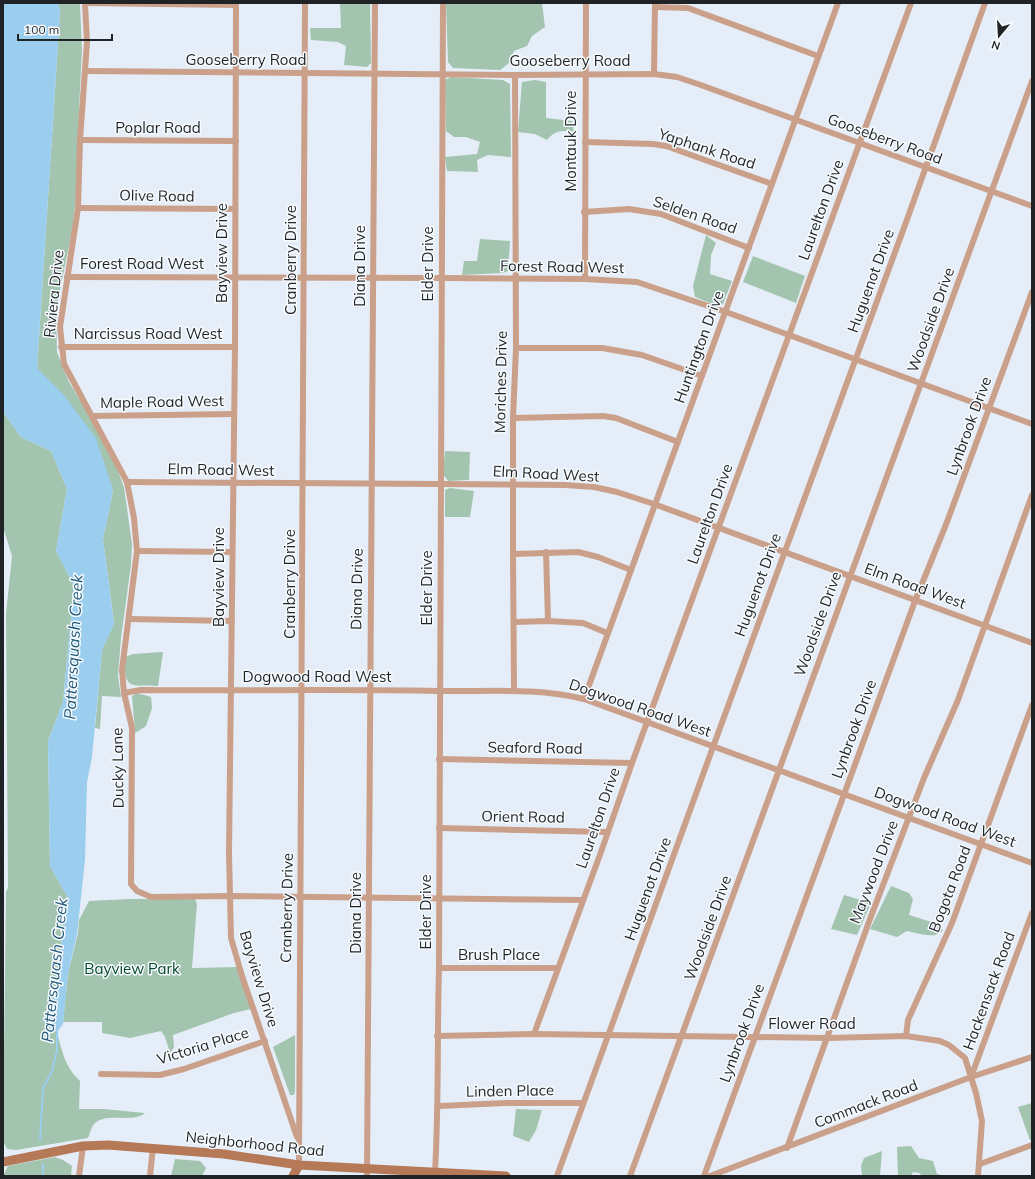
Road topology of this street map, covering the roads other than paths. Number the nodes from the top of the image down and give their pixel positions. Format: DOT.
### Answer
graph roads {
  1 [pos="85,3"];
  2 [pos="305,3"];
  3 [pos="375,3"];
  4 [pos="443,3"];
  5 [pos="586,3"];
  6 [pos="838,3"];
  7 [pos="911,3"];
  8 [pos="985,3"];
  9 [pos="236,4"];
  10 [pos="655,5"];
  11 [pos="818,56"];
  12 [pos="85,71"];
  13 [pos="236,73"];
  14 [pos="305,73"];
  15 [pos="375,74"];
  16 [pos="442,74"];
  17 [pos="654,74"];
  18 [pos="515,75"];
  19 [pos="584,75"];
  20 [pos="1032,81"];
  21 [pos="795,119"];
  22 [pos="80,140"];
  23 [pos="236,141"];
  24 [pos="584,142"];
  25 [pos="859,142"];
  26 [pos="925,167"];
  27 [pos="772,184"];
  28 [pos="992,191"];
  29 [pos="1032,206"];
  30 [pos="78,208"];
  31 [pos="235,210"];
  32 [pos="584,212"];
  33 [pos="749,248"];
  34 [pos="67,277"];
  35 [pos="304,277"];
  36 [pos="235,278"];
  37 [pos="373,278"];
  38 [pos="441,278"];
  39 [pos="516,279"];
  40 [pos="585,279"];
  41 [pos="1032,292"];
  42 [pos="726,312"];
  43 [pos="789,336"];
  44 [pos="61,347"];
  45 [pos="235,347"];
  46 [pos="516,348"];
  47 [pos="855,360"];
  48 [pos="702,376"];
  49 [pos="921,384"];
  50 [pos="989,409"];
  51 [pos="234,414"];
  52 [pos="92,416"];
  53 [pos="513,418"];
  54 [pos="1032,424"];
  55 [pos="678,442"];
  56 [pos="127,482"];
  57 [pos="232,483"];
  58 [pos="440,484"];
  59 [pos="514,484"];
  60 [pos="303,485"];
  61 [pos="372,485"];
  62 [pos="1032,495"];
  63 [pos="654,504"];
  64 [pos="718,528"];
  65 [pos="137,551"];
  66 [pos="232,552"];
  67 [pos="546,552"];
  68 [pos="784,552"];
  69 [pos="513,554"];
  70 [pos="631,570"];
  71 [pos="850,575"];
  72 [pos="915,601"];
  73 [pos="129,619"];
  74 [pos="232,620"];
  75 [pos="548,621"];
  76 [pos="514,622"];
  77 [pos="985,625"];
  78 [pos="607,633"];
  79 [pos="1032,643"];
  80 [pos="302,689"];
  81 [pos="372,690"];
  82 [pos="514,690"];
  83 [pos="231,691"];
  84 [pos="440,691"];
  85 [pos="124,693"];
  86 [pos="584,699"];
  87 [pos="1032,705"];
  88 [pos="647,723"];
  89 [pos="713,747"];
  90 [pos="439,759"];
  91 [pos="632,763"];
  92 [pos="780,771"];
  93 [pos="843,794"];
  94 [pos="908,818"];
  95 [pos="439,828"];
  96 [pos="607,832"];
  97 [pos="981,845"];
  98 [pos="1032,863"];
  99 [pos="230,896"];
  100 [pos="301,897"];
  101 [pos="369,898"];
  102 [pos="438,898"];
  103 [pos="583,900"];
  104 [pos="1032,913"];
  105 [pos="439,968"];
  106 [pos="558,968"];
  107 [pos="534,1034"];
  108 [pos="437,1036"];
  109 [pos="607,1036"];
  110 [pos="682,1036"];
  111 [pos="754,1036"];
  112 [pos="906,1036"];
  113 [pos="828,1038"];
  114 [pos="265,1041"];
  115 [pos="1032,1057"];
  116 [pos="101,1074"];
  117 [pos="971,1078"];
  118 [pos="583,1104"];
  119 [pos="439,1106"];
  120 [pos="298,1140"];
  121 [pos="1032,1145"];
  122 [pos="83,1146"];
  123 [pos="153,1147"];
  124 [pos="787,1148"];
  125 [pos="3,1162"];
  126 [pos="980,1164"];
  127 [pos="299,1165"];
  128 [pos="367,1172"];
  129 [pos="435,1172"];
  130 [pos="79,1176"];
  131 [pos="150,1176"];
  132 [pos="293,1176"];
  133 [pos="506,1176"];
  134 [pos="557,1176"];
  135 [pos="630,1176"];
  136 [pos="704,1176"];
  137 [pos="710,1176"];
  138 [pos="978,1176"];
  1 -- 9 [label="street"];
  1 -- 12 [label="street, Riviera Drive"];
  2 -- 14 [label="street, Cranberry Drive"];
  3 -- 15 [label="street, Diana Drive"];
  4 -- 16 [label="street, Elder Drive"];
  5 -- 19 [label="street, Montauk Drive"];
  6 -- 11 [label="street, Huntington Drive"];
  7 -- 25 [label="street, Laurelton Drive"];
  8 -- 26 [label="street, Huguenot Drive"];
  9 -- 13 [label="street, Bayview Drive"];
  10 -- 11 [label="street"];
  10 -- 17 [label="street"];
  11 -- 21 [label="street, Huntington Drive"];
  12 -- 13 [label="street, Gooseberry Road"];
  12 -- 22 [label="street, Riviera Drive"];
  13 -- 14 [label="street, Gooseberry Road"];
  13 -- 23 [label="street, Bayview Drive"];
  14 -- 15 [label="street, Gooseberry Road"];
  14 -- 35 [label="street, Cranberry Drive"];
  15 -- 16 [label="street, Gooseberry Road"];
  15 -- 37 [label="street, Diana Drive"];
  16 -- 18 [label="street, Gooseberry Road"];
  16 -- 38 [label="street, Elder Drive"];
  17 -- 19 [label="street, Gooseberry Road"];
  17 -- 21 [label="street, Gooseberry Road"];
  18 -- 19 [label="street, Gooseberry Road"];
  18 -- 39 [label="street, Moriches Drive"];
  19 -- 24 [label="street, Montauk Drive"];
  20 -- 28 [label="street, Woodside Drive"];
  21 -- 25 [label="street, Gooseberry Road"];
  21 -- 27 [label="street, Huntington Drive"];
  22 -- 23 [label="street, Poplar Road"];
  22 -- 30 [label="street, Riviera Drive"];
  23 -- 31 [label="street, Bayview Drive"];
  24 -- 27 [label="street, Yaphank Road"];
  24 -- 32 [label="street, Montauk Drive"];
  25 -- 26 [label="street, Gooseberry Road"];
  25 -- 43 [label="street, Laurelton Drive"];
  26 -- 28 [label="street, Gooseberry Road"];
  26 -- 47 [label="street, Huguenot Drive"];
  27 -- 33 [label="street, Huntington Drive"];
  28 -- 29 [label="street, Gooseberry Road"];
  28 -- 49 [label="street, Woodside Drive"];
  30 -- 31 [label="street, Olive Road"];
  30 -- 34 [label="street, Riviera Drive"];
  31 -- 36 [label="street, Bayview Drive"];
  32 -- 33 [label="street, Selden Road"];
  32 -- 40 [label="street, Montauk Drive"];
  33 -- 42 [label="street, Huntington Drive"];
  34 -- 36 [label="street, Forest Road West"];
  34 -- 44 [label="street, Riviera Drive"];
  35 -- 36 [label="street, Forest Road West"];
  35 -- 37 [label="street, Forest Road West"];
  35 -- 60 [label="street, Cranberry Drive"];
  36 -- 45 [label="street, Bayview Drive"];
  37 -- 38 [label="street, Forest Road West"];
  37 -- 61 [label="street, Diana Drive"];
  38 -- 39 [label="street, Forest Road West"];
  38 -- 58 [label="street, Elder Drive"];
  39 -- 40 [label="street, Forest Road West"];
  39 -- 46 [label="street, Moriches Drive"];
  40 -- 42 [label="street, Forest Road West"];
  41 -- 50 [label="street, Lynbrook Drive"];
  42 -- 43 [label="street, Forest Road West"];
  42 -- 48 [label="street, Huntington Drive"];
  43 -- 47 [label="street, Forest Road West"];
  43 -- 64 [label="street, Laurelton Drive"];
  44 -- 45 [label="street, Narcissus Road West"];
  44 -- 52 [label="street, Riviera Drive"];
  45 -- 51 [label="street, Bayview Drive"];
  46 -- 48 [label="street"];
  46 -- 53 [label="street, Moriches Drive"];
  47 -- 49 [label="street, Forest Road West"];
  47 -- 68 [label="street, Huguenot Drive"];
  48 -- 55 [label="street, Huntington Drive"];
  49 -- 50 [label="street, Forest Road West"];
  49 -- 71 [label="street, Woodside Drive"];
  50 -- 54 [label="street, Forest Road West"];
  50 -- 72 [label="street, Lynbrook Drive"];
  51 -- 52 [label="street, Maple Road West"];
  51 -- 57 [label="street, Bayview Drive"];
  52 -- 56 [label="street, Riviera Drive"];
  53 -- 55 [label="street"];
  53 -- 59 [label="street, Moriches Drive"];
  55 -- 63 [label="street, Huntington Drive"];
  56 -- 57 [label="street, Elm Road West"];
  56 -- 65 [label="street, Riviera Drive"];
  57 -- 60 [label="street, Elm Road West"];
  57 -- 66 [label="street, Bayview Drive"];
  58 -- 59 [label="street, Elm Road West"];
  58 -- 61 [label="street, Elm Road West"];
  58 -- 84 [label="street, Elder Drive"];
  59 -- 63 [label="street, Elm Road West"];
  59 -- 69 [label="street, Moriches Drive"];
  60 -- 61 [label="street, Elm Road West"];
  60 -- 80 [label="street, Cranberry Drive"];
  61 -- 81 [label="street, Diana Drive"];
  62 -- 77 [label="street, Maywood Drive"];
  63 -- 64 [label="street, Elm Road West"];
  63 -- 70 [label="street, Huntington Drive"];
  64 -- 68 [label="street, Elm Road West"];
  64 -- 88 [label="street, Laurelton Drive"];
  65 -- 66 [label="street"];
  65 -- 73 [label="street, Riviera Drive"];
  66 -- 74 [label="street, Bayview Drive"];
  67 -- 69 [label="street"];
  67 -- 70 [label="street"];
  67 -- 75 [label="street"];
  68 -- 71 [label="street, Elm Road West"];
  68 -- 89 [label="street, Huguenot Drive"];
  69 -- 76 [label="street, Moriches Drive"];
  70 -- 78 [label="street, Huntington Drive"];
  71 -- 72 [label="street, Elm Road West"];
  71 -- 92 [label="street, Woodside Drive"];
  72 -- 77 [label="street, Elm Road West"];
  72 -- 93 [label="street, Lynbrook Drive"];
  73 -- 74 [label="street"];
  73 -- 85 [label="street, Ducky Lane"];
  74 -- 83 [label="street, Bayview Drive"];
  75 -- 76 [label="street"];
  75 -- 78 [label="street"];
  76 -- 82 [label="street, Moriches Drive"];
  77 -- 79 [label="street, Elm Road West"];
  77 -- 94 [label="street, Maywood Drive"];
  78 -- 86 [label="street, Huntington Drive"];
  80 -- 81 [label="street, Dogwood Road West"];
  80 -- 83 [label="street, Dogwood Road West"];
  80 -- 100 [label="street, Cranberry Drive"];
  81 -- 84 [label="street, Dogwood Road West"];
  81 -- 101 [label="street, Diana Drive"];
  82 -- 84 [label="street, Dogwood Road West"];
  82 -- 86 [label="street, Dogwood Road West"];
  83 -- 85 [label="street, Dogwood Road West"];
  83 -- 99 [label="street, Bayview Drive"];
  84 -- 90 [label="street, Elder Drive"];
  85 -- 99 [label="street, Ducky Lane"];
  86 -- 88 [label="street, Dogwood Road West"];
  87 -- 97 [label="street, Bogota Road"];
  88 -- 89 [label="street, Dogwood Road West"];
  88 -- 91 [label="street, Laurelton Drive"];
  89 -- 92 [label="street, Dogwood Road West"];
  89 -- 109 [label="street, Huguenot Drive"];
  90 -- 91 [label="street, Seaford Road"];
  90 -- 95 [label="street, Elder Drive"];
  91 -- 96 [label="street, Laurelton Drive"];
  92 -- 93 [label="street, Dogwood Road West"];
  92 -- 110 [label="street, Woodside Drive"];
  93 -- 94 [label="street, Dogwood Road West"];
  93 -- 111 [label="street, Lynbrook Drive"];
  94 -- 97 [label="street, Dogwood Road West"];
  94 -- 113 [label="street, Maywood Drive"];
  95 -- 96 [label="street, Orient Road"];
  95 -- 102 [label="street, Elder Drive"];
  96 -- 103 [label="street, Laurelton Drive"];
  97 -- 98 [label="street, Dogwood Road West"];
  97 -- 112 [label="street, Bogota Road"];
  99 -- 100 [label="street"];
  99 -- 114 [label="street, Bayview Drive"];
  100 -- 101 [label="street"];
  100 -- 120 [label="street, Cranberry Drive"];
  101 -- 102 [label="street"];
  101 -- 128 [label="street, Diana Drive"];
  102 -- 103 [label="street"];
  102 -- 105 [label="street, Elder Drive"];
  103 -- 106 [label="street, Laurelton Drive"];
  104 -- 117 [label="street, Hackensack Road"];
  105 -- 106 [label="street, Brush Place"];
  105 -- 108 [label="street, Elder Drive"];
  106 -- 107 [label="street, Laurelton Drive"];
  107 -- 108 [label="street, Flower Road"];
  107 -- 109 [label="street, Flower Road"];
  108 -- 119 [label="street, Elder Drive"];
  109 -- 110 [label="street, Flower Road"];
  109 -- 118 [label="street, Huguenot Drive"];
  110 -- 111 [label="street, Flower Road"];
  110 -- 135 [label="street, Woodside Drive"];
  111 -- 113 [label="street, Flower Road"];
  111 -- 136 [label="street, Lynbrook Drive"];
  112 -- 113 [label="street, Flower Road"];
  112 -- 117 [label="street, Flower Road"];
  113 -- 124 [label="street, Maywood Drive"];
  114 -- 116 [label="street, Victoria Place"];
  114 -- 120 [label="street, Bayview Drive"];
  115 -- 117 [label="street, Commack Road"];
  117 -- 124 [label="street, Commack Road"];
  117 -- 126 [label="street, Flower Road"];
  118 -- 119 [label="street, Linden Place"];
  118 -- 134 [label="street, Huguenot Drive"];
  119 -- 129 [label="street, Elder Drive"];
  120 -- 127 [label="street, Cranberry Drive"];
  121 -- 126 [label="street"];
  122 -- 123 [label="street, Neighborhood Road"];
  122 -- 125 [label="street, Neighborhood Road"];
  122 -- 130 [label="street"];
  123 -- 127 [label="street, Neighborhood Road"];
  123 -- 131 [label="street"];
  124 -- 137 [label="street, Commack Road"];
  126 -- 138 [label="street, Flower Road"];
  127 -- 128 [label="street, Neighborhood Road"];
  127 -- 132 [label="street"];
  128 -- 129 [label="street, Neighborhood Road"];
  129 -- 133 [label="street, Neighborhood Road"];
}
